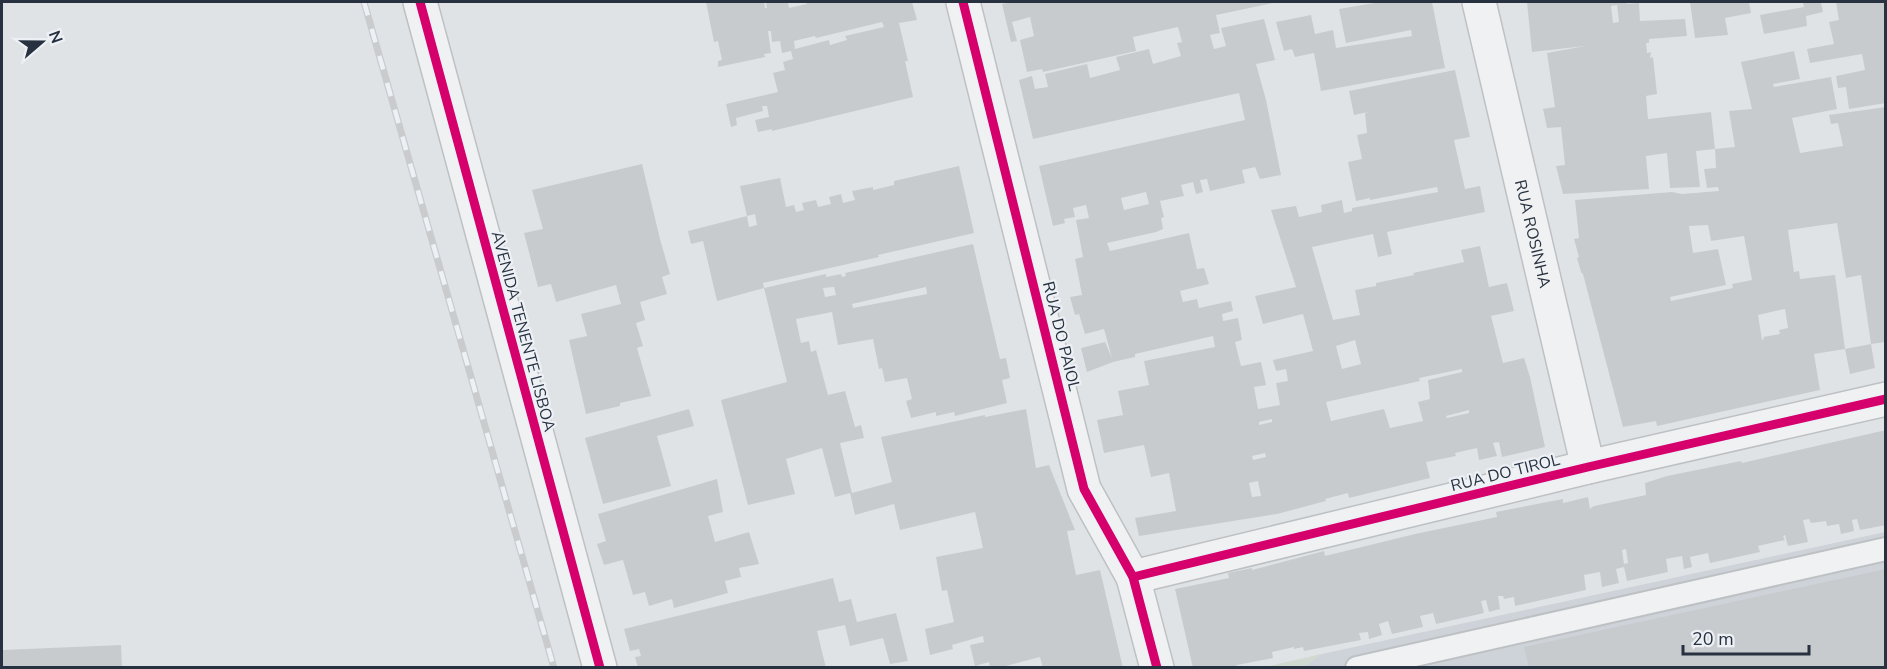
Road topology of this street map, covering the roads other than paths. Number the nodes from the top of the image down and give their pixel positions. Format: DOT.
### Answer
graph roads {
  1 [pos="963,2"];
  2 [pos="1479,2"];
  3 [pos="430,3"];
  4 [pos="1886,399"];
  5 [pos="1588,467"];
  6 [pos="1886,549"];
  7 [pos="1133,577"];
  8 [pos="600,668"];
  9 [pos="1156,668"];
  10 [pos="1357,668"];
  1 -- 7 [label="street, RUA DO PAIOL"];
  2 -- 5 [label="street, RUA ROSINHA"];
  3 -- 8 [label="street, AVENIDA TENENTE LISBOA"];
  4 -- 5 [label="street, RUA DO TIROL"];
  5 -- 7 [label="street, RUA DO TIROL"];
  6 -- 10 [label="lane"];
  7 -- 9 [label="street, RUA DO PAIOL"];
}
